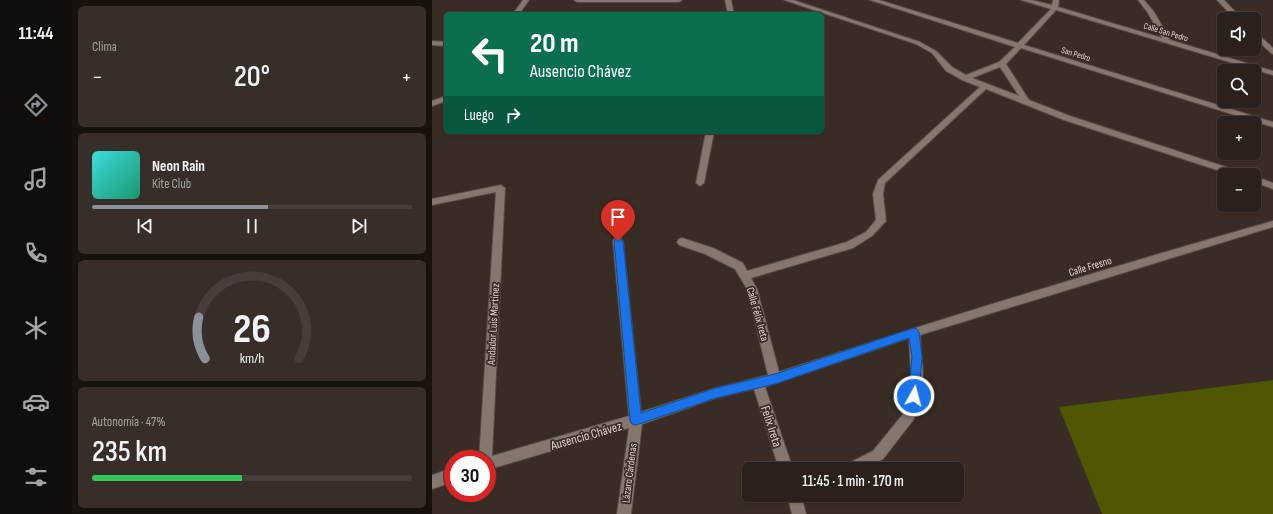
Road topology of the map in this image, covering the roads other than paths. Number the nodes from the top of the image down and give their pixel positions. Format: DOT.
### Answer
graph roads {
  1 [pos="526,0"];
  2 [pos="577,0"];
  3 [pos="679,0"];
  4 [pos="728,0"];
  5 [pos="787,0"];
  6 [pos="873,0"];
  7 [pos="1024,0"];
  8 [pos="1141,0"];
  9 [pos="1220,0"];
  10 [pos="1055,4"];
  11 [pos="517,12"];
  12 [pos="731,12"];
  13 [pos="824,12"];
  14 [pos="824,12"];
  15 [pos="1232,12"];
  16 [pos="1261,40"];
  17 [pos="1167,41"];
  18 [pos="432,43"];
  19 [pos="444,44"];
  20 [pos="1020,46"];
  21 [pos="1273,52"];
  22 [pos="1002,64"];
  23 [pos="1273,73"];
  24 [pos="965,78"];
  25 [pos="985,86"];
  26 [pos="444,99"];
  27 [pos="1026,102"];
  28 [pos="432,104"];
  29 [pos="1273,124"];
  30 [pos="710,134"];
  31 [pos="1220,168"];
  32 [pos="1261,182"];
  33 [pos="700,183"];
  34 [pos="1273,186"];
  35 [pos="432,202"];
  36 [pos="1273,224"];
  37 [pos="618,241"];
  38 [pos="682,242"];
  39 [pos="744,276"];
  40 [pos="914,332"];
  41 [pos="775,379"];
  42 [pos="758,383"];
  43 [pos="636,420"];
  44 [pos="486,450"];
  45 [pos="496,461"];
  46 [pos="784,462"];
  47 [pos="865,462"];
  48 [pos="444,478"];
  49 [pos="432,482"];
  50 [pos="798,502"];
  51 [pos="624,514"];
  52 [pos="799,514"];
  1 -- 11 [label="street"];
  2 -- 3 [label="street"];
  4 -- 12 [label="street"];
  5 -- 14 [label="street"];
  6 -- 20 [label="street, San Pedro"];
  7 -- 10 [label="street, Calle San Pedro"];
  8 -- 17 [label="street"];
  9 -- 15 [label="street"];
  10 -- 17 [label="street, Calle San Pedro"];
  10 -- 20 [label="street"];
  13 -- 24 [label="street"];
  16 -- 21 [label="street"];
  17 -- 23 [label="street, Calle San Pedro"];
  18 -- 19 [label="street"];
  20 -- 22 [label="street"];
  20 -- 29 [label="street, San Pedro"];
  22 -- 24 [label="street"];
  22 -- 27 [label="street"];
  24 -- 25 [label="street"];
  25 -- 27 [label="street"];
  25 -- 39 [label="street"];
  26 -- 28 [label="street"];
  27 -- 31 [label="street"];
  30 -- 33 [label="street"];
  32 -- 34 [label="street"];
  35 -- 44 [label="street, Andador Luis Martínez"];
  36 -- 40 [label="street, Calle Fresno"];
  37 -- 43 [label="street, Lázaro Cárdenas"];
  38 -- 39 [label="street, Calle Félix Ireta"];
  39 -- 41 [label="street, Calle Félix Ireta"];
  40 -- 41 [label="street, Ausencio Chávez"];
  40 -- 47 [label="street"];
  41 -- 42 [label="street, Ausencio Chávez"];
  42 -- 43 [label="street, Ausencio Chávez"];
  42 -- 46 [label="street, Felix Ireta"];
  43 -- 45 [label="street, Ausencio Chávez"];
  43 -- 51 [label="street, Lázaro Cárdenas"];
  48 -- 49 [label="street"];
  50 -- 52 [label="street"];
}
